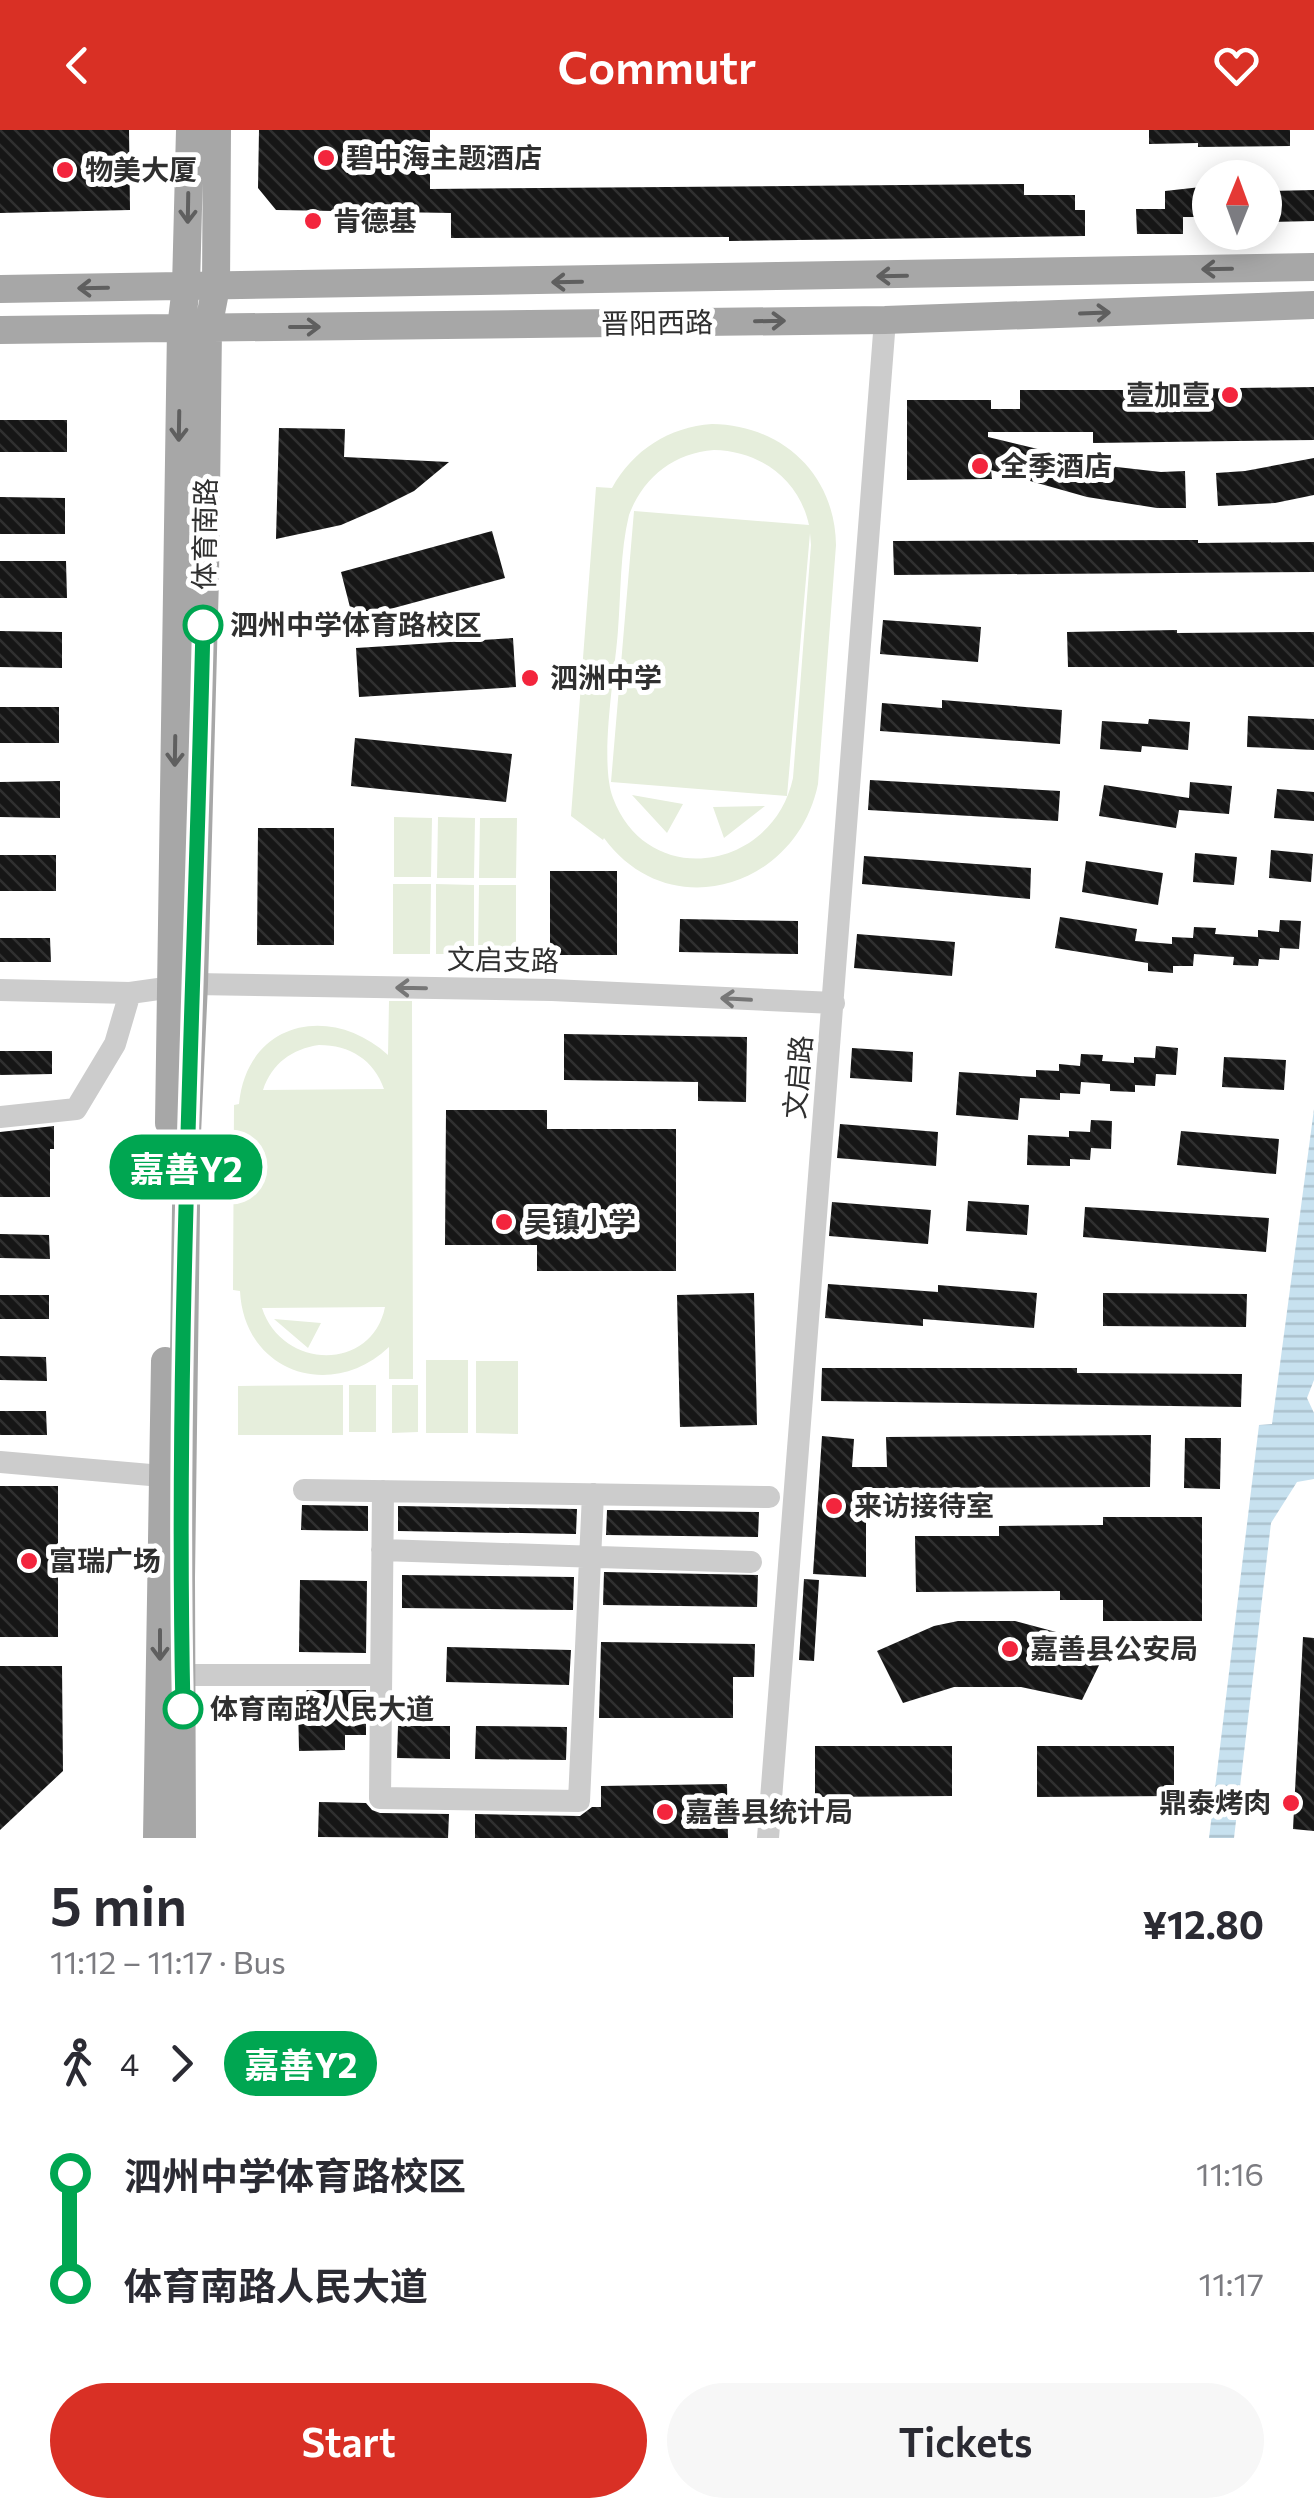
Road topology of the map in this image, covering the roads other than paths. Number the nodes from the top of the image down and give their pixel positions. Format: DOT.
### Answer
graph roads {
  1 [pos="190,130"];
  2 [pos="217,130"];
  3 [pos="1314,267"];
  4 [pos="216,286"];
  5 [pos="186,287"];
  6 [pos="0,289"];
  7 [pos="1314,305"];
  8 [pos="885,320"];
  9 [pos="194,328"];
  10 [pos="0,330"];
  11 [pos="183,986"];
  12 [pos="0,990"];
  13 [pos="130,993"];
  14 [pos="834,1003"];
  15 [pos="0,1117"];
  16 [pos="0,1462"];
  17 [pos="162,1476"];
  18 [pos="304,1490"];
  19 [pos="384,1491"];
  20 [pos="593,1494"];
  21 [pos="768,1497"];
  22 [pos="382,1550"];
  23 [pos="589,1557"];
  24 [pos="751,1562"];
  25 [pos="182,1675"];
  26 [pos="381,1675"];
  27 [pos="158,1838"];
  28 [pos="182,1838"];
  29 [pos="768,1838"];
  1 -- 5 [label="main road, 体育南路, one-way"];
  2 -- 4 [label="main road, 体育南路"];
  3 -- 4 [label="main road, 晋阳西路, one-way"];
  4 -- 5 [label="main road, 晋阳西路"];
  4 -- 9 [label="main road, 体育南路"];
  5 -- 6 [label="main road, 晋阳西路, one-way"];
  5 -- 9 [label="main road, 体育南路"];
  8 -- 7 [label="main road, 晋阳西路, one-way"];
  9 -- 8 [label="main road, 晋阳西路, one-way"];
  8 -- 14 [label="street, 文启路"];
  9 -- 10 [label="main road, 晋阳西路"];
  9 -- 11 [label="main road, 体育南路"];
  11 -- 13 [label="street, 文启支路"];
  14 -- 11 [label="street, 文启支路, one-way"];
  11 -- 17 [label="main road, 体育南路"];
  11 -- 25 [label="main road, 体育南路"];
  12 -- 13 [label="street, 文启支路"];
  13 -- 15 [label="street"];
  14 -- 29 [label="street, 文启路"];
  16 -- 17 [label="street"];
  17 -- 27 [label="main road, 体育南路, one-way"];
  18 -- 19 [label="street"];
  19 -- 20 [label="street"];
  19 -- 22 [label="street"];
  20 -- 21 [label="street"];
  20 -- 23 [label="street"];
  22 -- 23 [label="street"];
  22 -- 26 [label="street"];
  23 -- 24 [label="street"];
  23 -- 26 [label="street"];
  25 -- 26 [label="street"];
  25 -- 28 [label="main road, 体育南路"];
}
